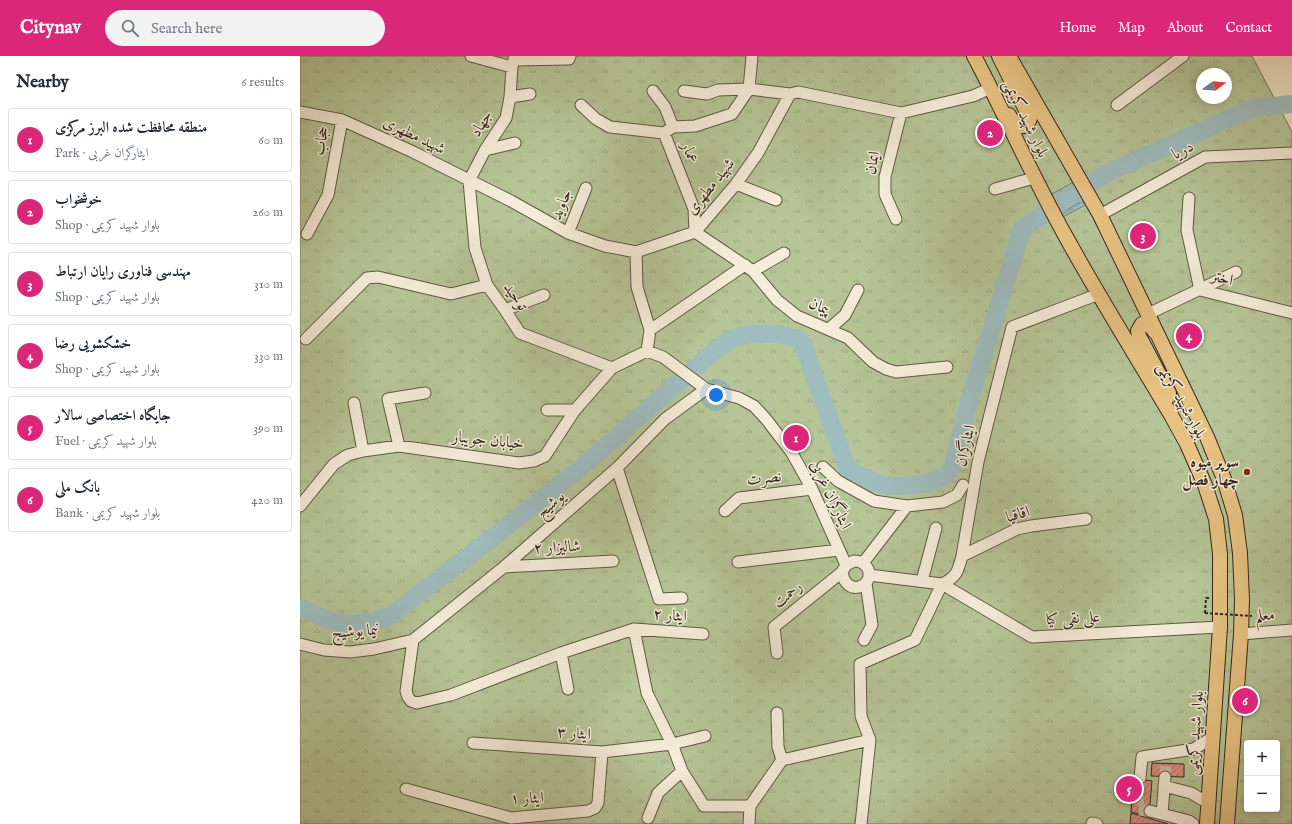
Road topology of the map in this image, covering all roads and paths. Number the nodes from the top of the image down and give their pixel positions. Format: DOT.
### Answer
graph roads {
  1 [pos="471,56"];
  2 [pos="570,56"];
  3 [pos="752,56"];
  4 [pos="974,56"];
  5 [pos="999,56"];
  6 [pos="1009,56"];
  7 [pos="1183,56"];
  8 [pos="514,61"];
  9 [pos="991,88"];
  10 [pos="749,89"];
  11 [pos="653,91"];
  12 [pos="684,91"];
  13 [pos="530,94"];
  14 [pos="790,94"];
  15 [pos="510,97"];
  16 [pos="581,105"];
  17 [pos="1117,105"];
  18 [pos="300,112"];
  19 [pos="901,113"];
  20 [pos="342,120"];
  21 [pos="668,130"];
  22 [pos="516,143"];
  23 [pos="485,150"];
  24 [pos="1292,153"];
  25 [pos="1034,178"];
  26 [pos="469,182"];
  27 [pos="736,184"];
  28 [pos="586,188"];
  29 [pos="995,190"];
  30 [pos="1189,198"];
  31 [pos="776,200"];
  32 [pos="1100,215"];
  33 [pos="896,219"];
  34 [pos="695,232"];
  35 [pos="568,233"];
  36 [pos="307,234"];
  37 [pos="636,252"];
  38 [pos="784,252"];
  39 [pos="749,268"];
  40 [pos="1236,272"];
  41 [pos="487,284"];
  42 [pos="858,290"];
  43 [pos="1200,290"];
  44 [pos="1098,294"];
  45 [pos="544,295"];
  46 [pos="505,310"];
  47 [pos="1292,313"];
  48 [pos="1148,314"];
  49 [pos="829,329"];
  50 [pos="650,330"];
  51 [pos="306,339"];
  52 [pos="1160,339"];
  53 [pos="647,351"];
  54 [pos="947,367"];
  55 [pos="612,368"];
  56 [pos="703,387"];
  57 [pos="425,393"];
  58 [pos="354,403"];
  59 [pos="547,410"];
  60 [pos="575,410"];
  61 [pos="1171,415"];
  62 [pos="399,446"];
  63 [pos="363,451"];
  64 [pos="823,467"];
  65 [pos="617,468"];
  66 [pos="963,485"];
  67 [pos="812,489"];
  68 [pos="300,506"];
  69 [pos="907,506"];
  70 [pos="725,511"];
  71 [pos="1086,519"];
  72 [pos="936,528"];
  73 [pos="839,550"];
  74 [pos="962,556"];
  75 [pos="613,561"];
  76 [pos="738,562"];
  77 [pos="863,563"];
  78 [pos="504,567"];
  79 [pos="844,568"];
  80 [pos="867,579"];
  81 [pos="922,582"];
  82 [pos="942,584"];
  83 [pos="682,598"];
  84 [pos="1206,598"];
  85 [pos="1252,616"];
  86 [pos="1220,627"];
  87 [pos="634,629"];
  88 [pos="1292,630"];
  89 [pos="703,634"];
  90 [pos="1241,634"];
  91 [pos="413,640"];
  92 [pos="864,640"];
  93 [pos="300,644"];
  94 [pos="561,653"];
  95 [pos="777,653"];
  96 [pos="568,689"];
  97 [pos="777,713"];
  98 [pos="705,736"];
  99 [pos="1213,737"];
  100 [pos="870,740"];
  101 [pos="473,743"];
  102 [pos="672,744"];
  103 [pos="602,752"];
  104 [pos="782,760"];
  105 [pos="682,771"];
  106 [pos="1140,778"];
  107 [pos="406,789"];
  108 [pos="1208,804"];
  109 [pos="750,806"];
  110 [pos="1150,811"];
  111 [pos="1162,814"];
  112 [pos="648,818"];
  113 [pos="749,824"];
  114 [pos="861,824"];
  115 [pos="1193,824"];
  116 [pos="1207,824"];
  117 [pos="1228,824"];
  1 -- 8 [label="street"];
  2 -- 8 [label="street"];
  3 -- 10 [label="street"];
  4 -- 9 [label="main road, بلوار شهید کریمی"];
  5 -- 9 [label="main road"];
  6 -- 32 [label="main road, بلوار شهید کریمی"];
  7 -- 17 [label="street"];
  8 -- 15 [label="street, جهاد"];
  9 -- 19 [label="street"];
  9 -- 25 [label="main road, بلوار شهید کریمی"];
  10 -- 12 [label="street"];
  10 -- 14 [label="street"];
  10 -- 21 [label="street"];
  11 -- 21 [label="street, عمار"];
  13 -- 15 [label="street"];
  14 -- 19 [label="street"];
  14 -- 27 [label="street, شهید مطهری"];
  15 -- 23 [label="street, جهاد"];
  16 -- 21 [label="street"];
  18 -- 20 [label="street, شهید مطهری"];
  19 -- 33 [label="street, ایمان"];
  20 -- 26 [label="street, شهید مطهری"];
  20 -- 36 [label="street, حجاب"];
  21 -- 34 [label="street, عمار"];
  22 -- 23 [label="street"];
  23 -- 26 [label="street, جهاد"];
  24 -- 32 [label="street, دریا"];
  25 -- 29 [label="street"];
  25 -- 44 [label="main road, بلوار شهید کریمی"];
  26 -- 35 [label="street, شهید مطهری"];
  26 -- 41 [label="street, توحید"];
  27 -- 31 [label="street"];
  27 -- 34 [label="street, شهید مطهری"];
  28 -- 35 [label="street, جاوید"];
  30 -- 43 [label="street"];
  32 -- 48 [label="main road, بلوار شهید کریمی"];
  34 -- 37 [label="street, شهید مطهری"];
  34 -- 39 [label="street, پیمان"];
  35 -- 37 [label="street, شهید مطهری"];
  37 -- 50 [label="street"];
  38 -- 39 [label="street"];
  39 -- 49 [label="street, پیمان"];
  39 -- 50 [label="street"];
  40 -- 43 [label="street"];
  41 -- 46 [label="street, توحید"];
  41 -- 51 [label="street"];
  42 -- 49 [label="street"];
  43 -- 47 [label="street, اختر"];
  43 -- 48 [label="street, اختر"];
  44 -- 61 [label="main road, بلوار شهید کریمی"];
  44 -- 74 [label="street, ایثارگران"];
  45 -- 46 [label="street"];
  46 -- 55 [label="street, توحید"];
  48 -- 52 [label="main road, بلوار شهید کریمی"];
  49 -- 54 [label="street, پیمان"];
  50 -- 53 [label="street"];
  52 -- 61 [label="main road"];
  52 -- 90 [label="main road, بلوار شهید کریمی"];
  53 -- 55 [label="street, خیابان جویبار"];
  53 -- 56 [label="street"];
  55 -- 60 [label="street, خیابان جویبار"];
  56 -- 65 [label="street, یوشیج"];
  56 -- 67 [label="street, ایثارگران غربی"];
  57 -- 62 [label="street"];
  58 -- 63 [label="street"];
  59 -- 60 [label="street"];
  60 -- 62 [label="street, خیابان جویبار"];
  61 -- 86 [label="main road, بلوار شهید کریمی"];
  62 -- 63 [label="street, خیابان جویبار"];
  63 -- 68 [label="street, خیابان جویبار"];
  64 -- 69 [label="street"];
  65 -- 78 [label="street, یوشیج"];
  65 -- 83 [label="street"];
  66 -- 69 [label="street"];
  67 -- 70 [label="street, نصرت"];
  67 -- 73 [label="street, ایثارگران غربی"];
  69 -- 77 [label="street"];
  71 -- 74 [label="street, اقاقیا"];
  72 -- 81 [label="street"];
  73 -- 76 [label="street"];
  73 -- 79 [label="street, ایثارگران غربی"];
  74 -- 82 [label="street, ایثارگران"];
  75 -- 78 [label="street, شالیزار ۲"];
  77 -- 79 [label="street"];
  77 -- 80 [label="street"];
  78 -- 91 [label="street, یوشیج"];
  79 -- 80 [label="street"];
  79 -- 95 [label="street, رحمت"];
  80 -- 81 [label="street"];
  80 -- 92 [label="street"];
  81 -- 82 [label="street"];
  82 -- 86 [label="street, علی نقی کیا"];
  82 -- 100 [label="street"];
  84 -- 85 [label="path, bridge"];
  86 -- 99 [label="main road, بلوار شهید کریمی"];
  87 -- 89 [label="street, ایثار ۲"];
  87 -- 94 [label="street"];
  87 -- 102 [label="street"];
  88 -- 90 [label="street, معلم"];
  90 -- 117 [label="main road, بلوار شهید کریمی"];
  91 -- 93 [label="street, نیما یوشیج"];
  91 -- 94 [label="street"];
  94 -- 96 [label="street"];
  97 -- 104 [label="street"];
  98 -- 102 [label="street, ایثار ۳"];
  99 -- 106 [label="street"];
  99 -- 108 [label="main road, بلوار شهید کریمی"];
  100 -- 104 [label="street"];
  100 -- 114 [label="street"];
  101 -- 103 [label="street, ایثار ۳"];
  102 -- 103 [label="street, ایثار ۳"];
  102 -- 105 [label="street"];
  103 -- 107 [label="street, ایثار ۱"];
  104 -- 109 [label="street"];
  105 -- 109 [label="street"];
  105 -- 112 [label="street"];
  108 -- 111 [label="street"];
  108 -- 116 [label="main road, بلوار شهید کریمی"];
  109 -- 113 [label="street"];
  110 -- 111 [label="street"];
  111 -- 115 [label="street"];
}
